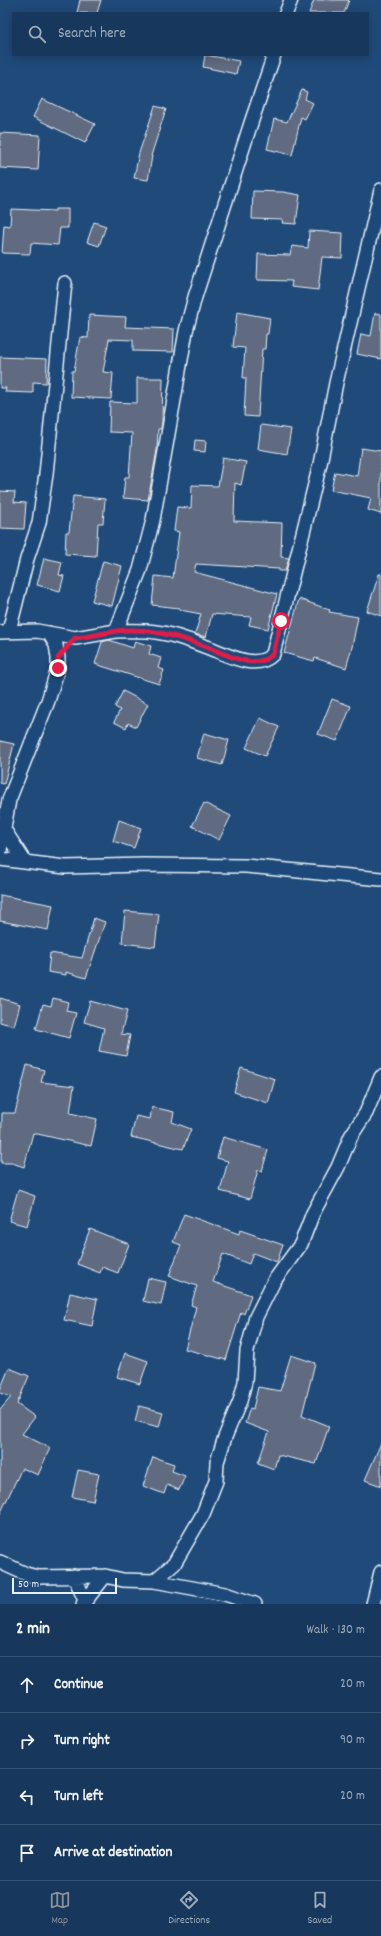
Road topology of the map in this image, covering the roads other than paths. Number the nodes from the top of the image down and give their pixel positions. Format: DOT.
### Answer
graph roads {
  1 [pos="291,0"];
  2 [pos="286,12"];
  3 [pos="274,56"];
  4 [pos="381,190"];
  5 [pos="64,283"];
  6 [pos="116,631"];
  7 [pos="4,632"];
  8 [pos="49,633"];
  9 [pos="75,638"];
  10 [pos="58,658"];
  11 [pos="5,831"];
  12 [pos="0,850"];
  13 [pos="0,859"];
  14 [pos="25,862"];
  15 [pos="381,879"];
  16 [pos="381,1077"];
  17 [pos="0,1562"];
  18 [pos="381,1572"];
  19 [pos="74,1576"];
  20 [pos="105,1576"];
  21 [pos="154,1581"];
  22 [pos="84,1602"];
  23 [pos="254,1604"];
  24 [pos="373,1604"];
  1 -- 2 [label="street"];
  3 -- 6 [label="street"];
  4 -- 6 [label="street"];
  5 -- 7 [label="street"];
  6 -- 9 [label="street"];
  7 -- 8 [label="street"];
  8 -- 9 [label="street"];
  8 -- 10 [label="street"];
  9 -- 10 [label="street"];
  10 -- 11 [label="street"];
  11 -- 12 [label="street"];
  11 -- 14 [label="street"];
  13 -- 14 [label="street"];
  14 -- 15 [label="street"];
  16 -- 21 [label="street"];
  17 -- 19 [label="street"];
  18 -- 24 [label="street"];
  19 -- 20 [label="street"];
  19 -- 22 [label="street"];
  20 -- 21 [label="street"];
  20 -- 22 [label="street"];
  21 -- 23 [label="street"];
}
